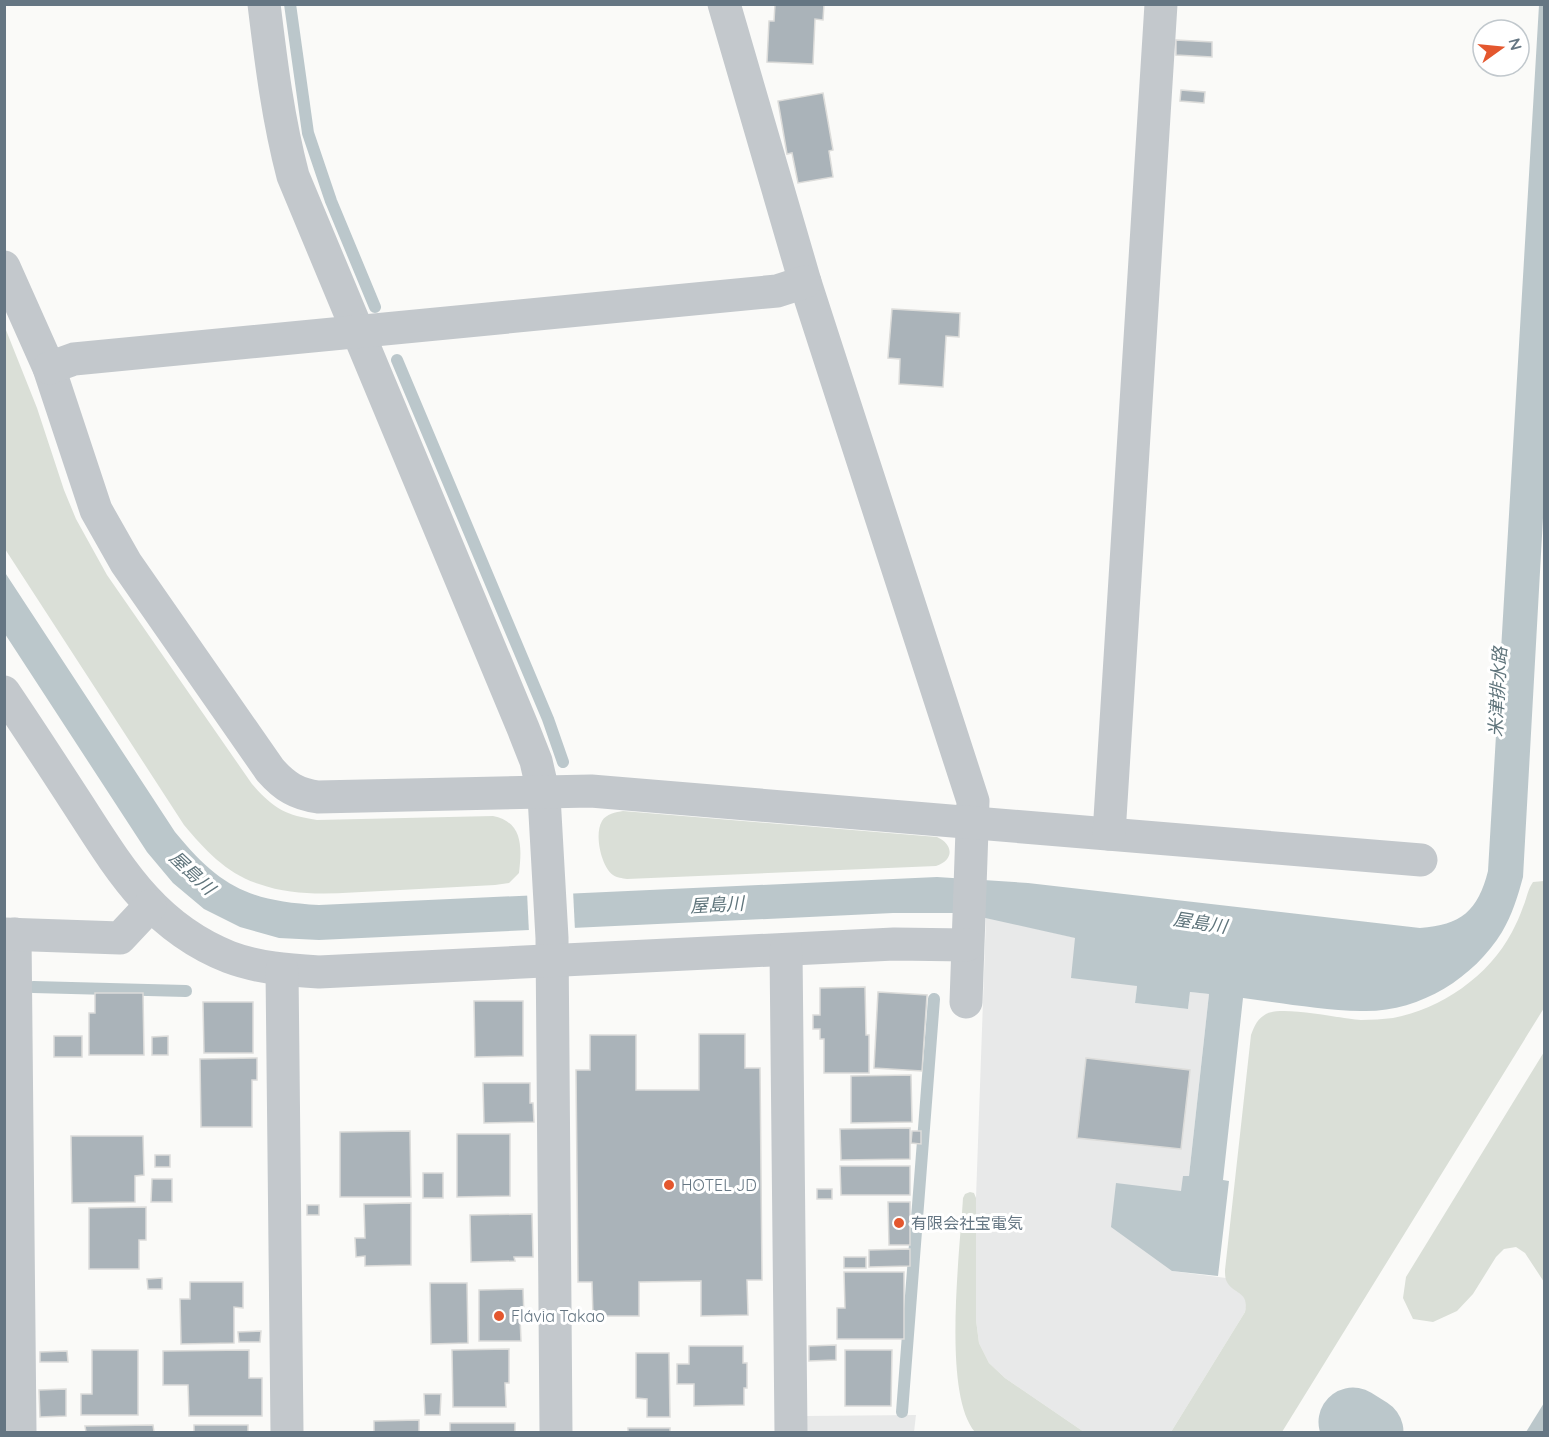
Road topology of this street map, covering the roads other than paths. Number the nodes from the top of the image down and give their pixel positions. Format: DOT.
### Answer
graph roads {
  1 [pos="264,4"];
  2 [pos="724,4"];
  3 [pos="1161,4"];
  4 [pos="4,267"];
  5 [pos="805,282"];
  6 [pos="357,332"];
  7 [pos="49,368"];
  8 [pos="4,692"];
  9 [pos="543,792"];
  10 [pos="1109,834"];
  11 [pos="971,835"];
  12 [pos="1421,860"];
  13 [pos="150,906"];
  14 [pos="10,934"];
  15 [pos="968,936"];
  16 [pos="552,949"];
  17 [pos="786,950"];
  18 [pos="282,970"];
  19 [pos="966,1002"];
  20 [pos="20,1432"];
  21 [pos="287,1432"];
  22 [pos="556,1432"];
  23 [pos="791,1432"];
  1 -- 6 [label="street"];
  2 -- 5 [label="street"];
  3 -- 10 [label="street"];
  4 -- 7 [label="street"];
  5 -- 6 [label="street"];
  5 -- 11 [label="street"];
  6 -- 7 [label="street"];
  6 -- 9 [label="street"];
  7 -- 9 [label="street"];
  8 -- 13 [label="street"];
  9 -- 11 [label="street"];
  9 -- 16 [label="street"];
  10 -- 11 [label="street"];
  10 -- 12 [label="street"];
  11 -- 15 [label="street"];
  13 -- 14 [label="street"];
  13 -- 18 [label="street"];
  14 -- 20 [label="street"];
  15 -- 17 [label="street"];
  15 -- 19 [label="street"];
  16 -- 17 [label="street"];
  16 -- 18 [label="street"];
  16 -- 22 [label="street"];
  17 -- 23 [label="street"];
  18 -- 21 [label="street"];
}
